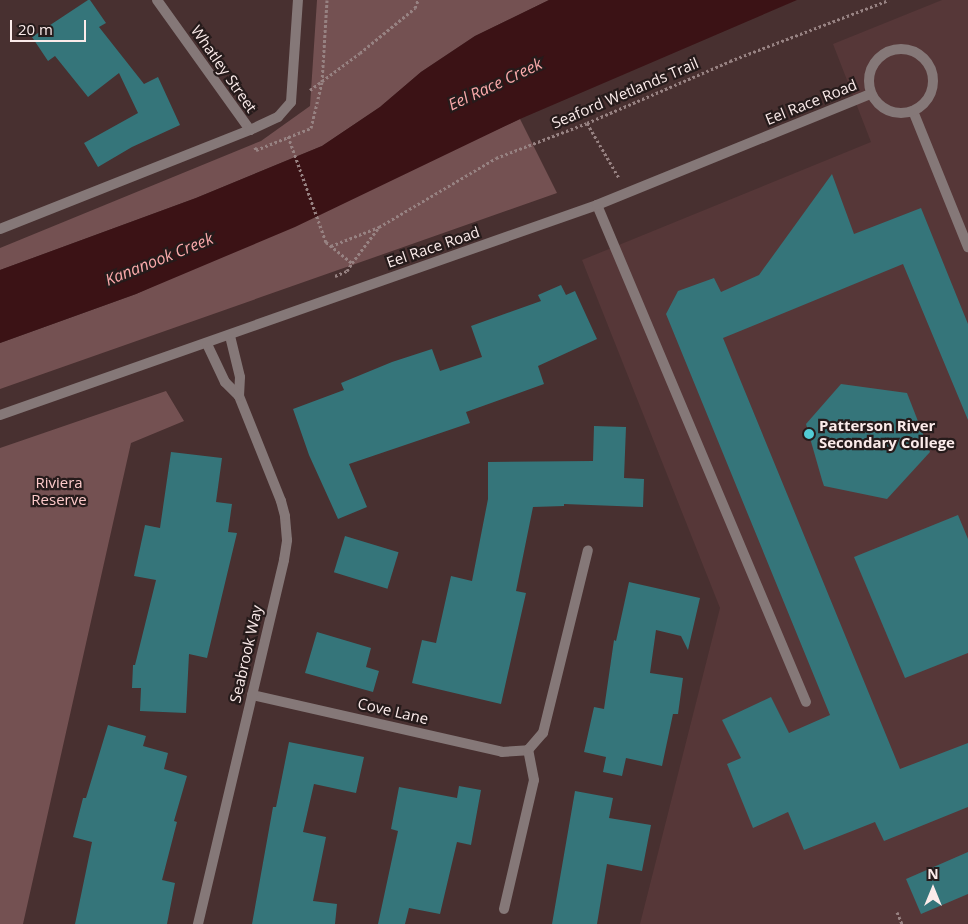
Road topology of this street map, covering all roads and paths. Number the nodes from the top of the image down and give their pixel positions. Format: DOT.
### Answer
graph roads {
  1 [pos="157,0"];
  2 [pos="298,0"];
  3 [pos="327,0"];
  4 [pos="418,0"];
  5 [pos="889,0"];
  6 [pos="322,82"];
  7 [pos="871,94"];
  8 [pos="291,102"];
  9 [pos="912,111"];
  10 [pos="587,122"];
  11 [pos="250,130"];
  12 [pos="626,194"];
  13 [pos="597,205"];
  14 [pos="379,227"];
  15 [pos="0,230"];
  16 [pos="331,246"];
  17 [pos="968,246"];
  18 [pos="230,336"];
  19 [pos="207,344"];
  20 [pos="239,396"];
  21 [pos="0,415"];
  22 [pos="588,550"];
  23 [pos="252,695"];
  24 [pos="806,702"];
  25 [pos="528,750"];
  26 [pos="504,909"];
  27 [pos="897,912"];
  28 [pos="198,924"];
  29 [pos="902,924"];
  1 -- 11 [label="street, Whatley Street"];
  2 -- 8 [label="street"];
  3 -- 6 [label="path"];
  4 -- 6 [label="path"];
  5 -- 10 [label="path, Seaford Wetlands Trail"];
  6 -- 8 [label="path"];
  6 -- 16 [label="path, Seaford Wetlands Trail"];
  7 -- 9 [label="street"];
  7 -- 9 [label="street"];
  7 -- 12 [label="street, Eel Race Road"];
  8 -- 11 [label="street"];
  9 -- 17 [label="street"];
  10 -- 12 [label="path"];
  10 -- 14 [label="path, Seaford Wetlands Trail"];
  11 -- 15 [label="street"];
  12 -- 13 [label="street, Eel Race Road"];
  13 -- 18 [label="street, Eel Race Road"];
  13 -- 24 [label="street"];
  14 -- 16 [label="path, Seaford Wetlands Trail"];
  14 -- 16 [label="path, Seaford Wetlands Trail"];
  18 -- 19 [label="street, Eel Race Road"];
  18 -- 20 [label="street, Seabrook Way"];
  19 -- 20 [label="street, Seabrook Way"];
  19 -- 21 [label="street, Eel Race Road"];
  20 -- 23 [label="street, Seabrook Way"];
  22 -- 25 [label="street"];
  23 -- 25 [label="street, Cove Lane"];
  23 -- 28 [label="street, Seabrook Way"];
  25 -- 26 [label="street"];
  27 -- 29 [label="path"];
}
